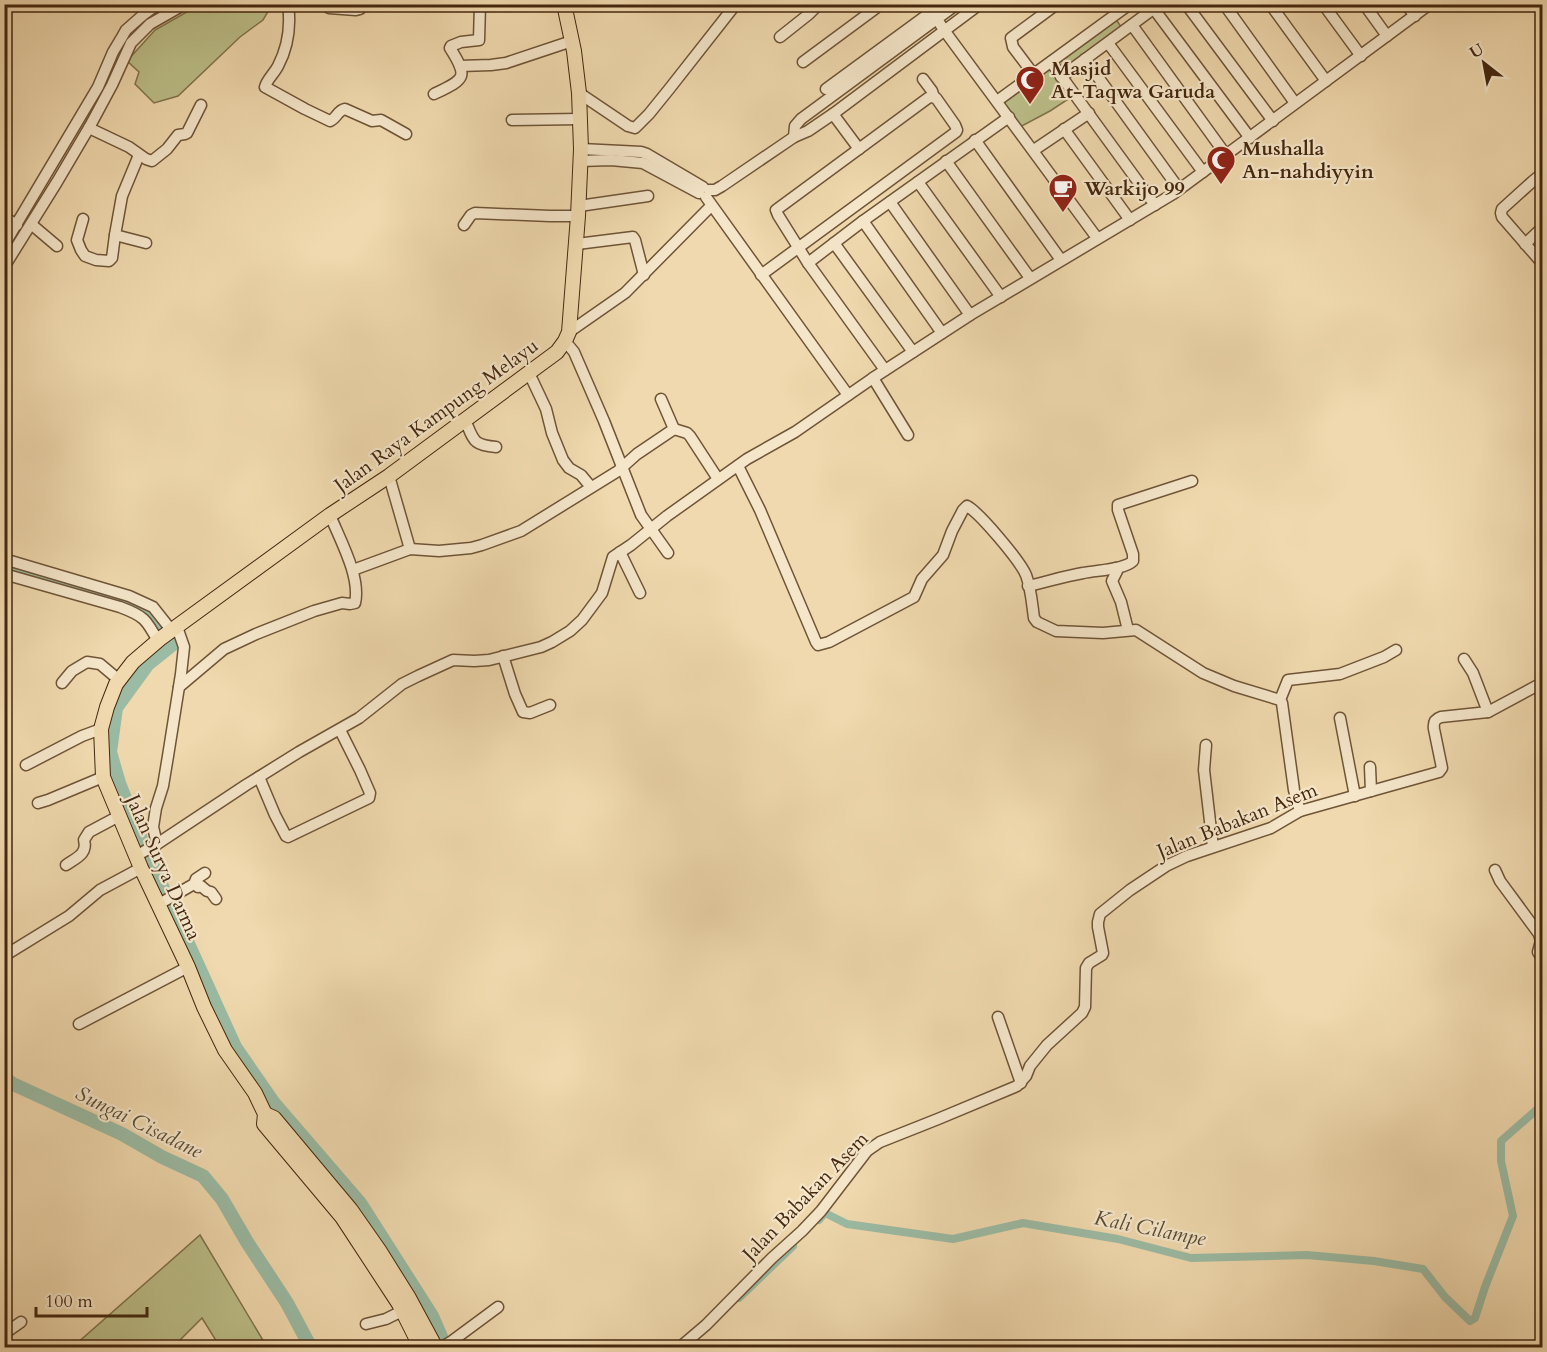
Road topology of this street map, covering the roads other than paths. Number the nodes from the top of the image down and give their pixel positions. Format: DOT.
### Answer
graph roads {
  1 [pos="158,4"];
  2 [pos="185,4"];
  3 [pos="288,4"];
  4 [pos="362,4"];
  5 [pos="480,4"];
  6 [pos="564,4"];
  7 [pos="736,4"];
  8 [pos="819,4"];
  9 [pos="876,4"];
  10 [pos="942,4"];
  11 [pos="957,4"];
  12 [pos="980,4"];
  13 [pos="1057,4"];
  14 [pos="1130,4"];
  15 [pos="1186,4"];
  16 [pos="1224,4"];
  17 [pos="1270,4"];
  18 [pos="1323,4"];
  19 [pos="1364,4"];
  20 [pos="1406,4"];
  21 [pos="1430,4"];
  22 [pos="1157,7"];
  23 [pos="328,8"];
  24 [pos="932,12"];
  25 [pos="1415,16"];
  26 [pos="1132,25"];
  27 [pos="944,30"];
  28 [pos="1387,36"];
  29 [pos="780,37"];
  30 [pos="572,41"];
  31 [pos="1108,42"];
  32 [pos="1361,56"];
  33 [pos="1085,59"];
  34 [pos="803,62"];
  35 [pos="1051,62"];
  36 [pos="460,66"];
  37 [pos="1034,75"];
  38 [pos="1061,77"];
  39 [pos="923,79"];
  40 [pos="1326,81"];
  41 [pos="826,88"];
  42 [pos="579,93"];
  43 [pos="434,94"];
  44 [pos="934,97"];
  45 [pos="997,101"];
  46 [pos="1295,103"];
  47 [pos="201,105"];
  48 [pos="1089,112"];
  49 [pos="833,114"];
  50 [pos="1009,117"];
  51 [pos="580,118"];
  52 [pos="512,120"];
  53 [pos="1273,121"];
  54 [pos="85,124"];
  55 [pos="1064,129"];
  56 [pos="406,134"];
  57 [pos="794,137"];
  58 [pos="1250,138"];
  59 [pos="975,140"];
  60 [pos="859,149"];
  61 [pos="1034,150"];
  62 [pos="927,152"];
  63 [pos="139,154"];
  64 [pos="581,155"];
  65 [pos="1226,155"];
  66 [pos="942,164"];
  67 [pos="1203,172"];
  68 [pos="1542,177"];
  69 [pos="918,182"];
  70 [pos="1179,189"];
  71 [pos="706,195"];
  72 [pos="648,196"];
  73 [pos="890,202"];
  74 [pos="1155,205"];
  75 [pos="579,211"];
  76 [pos="4,217"];
  77 [pos="83,219"];
  78 [pos="1130,220"];
  79 [pos="862,221"];
  80 [pos="31,224"];
  81 [pos="17,225"];
  82 [pos="464,225"];
  83 [pos="1542,228"];
  84 [pos="115,235"];
  85 [pos="1097,238"];
  86 [pos="146,243"];
  87 [pos="834,243"];
  88 [pos="577,244"];
  89 [pos="1525,244"];
  90 [pos="4,245"];
  91 [pos="57,246"];
  92 [pos="799,247"];
  93 [pos="1061,260"];
  94 [pos="808,263"];
  95 [pos="1542,263"];
  96 [pos="4,267"];
  97 [pos="644,275"];
  98 [pos="761,275"];
  99 [pos="1030,278"];
  100 [pos="1001,297"];
  101 [pos="970,315"];
  102 [pos="942,333"];
  103 [pos="567,337"];
  104 [pos="913,352"];
  105 [pos="885,370"];
  106 [pos="528,373"];
  107 [pos="873,378"];
  108 [pos="848,395"];
  109 [pos="661,399"];
  110 [pos="465,420"];
  111 [pos="674,429"];
  112 [pos="908,435"];
  113 [pos="496,447"];
  114 [pos="738,466"];
  115 [pos="622,467"];
  116 [pos="389,476"];
  117 [pos="718,479"];
  118 [pos="1192,481"];
  119 [pos="591,487"];
  120 [pos="330,515"];
  121 [pos="651,530"];
  122 [pos="410,549"];
  123 [pos="620,552"];
  124 [pos="668,553"];
  125 [pos="4,559"];
  126 [pos="1116,568"];
  127 [pos="353,570"];
  128 [pos="4,574"];
  129 [pos="1028,586"];
  130 [pos="640,593"];
  131 [pos="1128,630"];
  132 [pos="167,634"];
  133 [pos="1396,650"];
  134 [pos="503,656"];
  135 [pos="1464,659"];
  136 [pos="119,680"];
  137 [pos="62,683"];
  138 [pos="1542,684"];
  139 [pos="179,687"];
  140 [pos="1280,700"];
  141 [pos="550,705"];
  142 [pos="1488,712"];
  143 [pos="1340,718"];
  144 [pos="101,729"];
  145 [pos="340,730"];
  146 [pos="1206,745"];
  147 [pos="26,765"];
  148 [pos="1371,767"];
  149 [pos="103,777"];
  150 [pos="259,777"];
  151 [pos="1371,791"];
  152 [pos="1355,795"];
  153 [pos="38,803"];
  154 [pos="1300,811"];
  155 [pos="119,816"];
  156 [pos="154,846"];
  157 [pos="1213,847"];
  158 [pos="139,860"];
  159 [pos="66,865"];
  160 [pos="1495,870"];
  161 [pos="205,873"];
  162 [pos="195,883"];
  163 [pos="216,899"];
  164 [pos="164,901"];
  165 [pos="4,956"];
  166 [pos="1542,958"];
  167 [pos="188,967"];
  168 [pos="998,1017"];
  169 [pos="79,1024"];
  170 [pos="1021,1083"];
  171 [pos="265,1114"];
  172 [pos="498,1307"];
  173 [pos="402,1311"];
  174 [pos="21,1322"];
  175 [pos="366,1324"];
  176 [pos="4,1334"];
  177 [pos="421,1347"];
  178 [pos="438,1347"];
  179 [pos="679,1347"];
  1 -- 54 [label="street"];
  2 -- 54 [label="street"];
  3 -- 56 [label="street"];
  4 -- 23 [label="street"];
  5 -- 36 [label="street"];
  6 -- 30 [label="main road"];
  7 -- 42 [label="street"];
  8 -- 29 [label="street"];
  9 -- 34 [label="street"];
  10 -- 24 [label="street"];
  11 -- 24 [label="street"];
  12 -- 27 [label="street"];
  13 -- 37 [label="street"];
  14 -- 35 [label="street"];
  15 -- 53 [label="street"];
  16 -- 46 [label="street"];
  17 -- 40 [label="street"];
  18 -- 32 [label="street"];
  19 -- 28 [label="street"];
  20 -- 25 [label="street"];
  21 -- 25 [label="street"];
  22 -- 26 [label="street"];
  22 -- 58 [label="street"];
  24 -- 27 [label="street"];
  24 -- 41 [label="street"];
  24 -- 57 [label="street"];
  25 -- 28 [label="street"];
  26 -- 31 [label="street"];
  26 -- 65 [label="street"];
  27 -- 45 [label="street"];
  27 -- 49 [label="street"];
  28 -- 32 [label="street"];
  30 -- 36 [label="street"];
  30 -- 42 [label="main road"];
  31 -- 33 [label="street"];
  31 -- 67 [label="street"];
  32 -- 40 [label="street"];
  33 -- 38 [label="street"];
  33 -- 70 [label="street"];
  35 -- 37 [label="street"];
  35 -- 38 [label="street"];
  36 -- 43 [label="street"];
  37 -- 45 [label="street"];
  38 -- 48 [label="street"];
  39 -- 44 [label="street"];
  40 -- 46 [label="street"];
  42 -- 51 [label="main road"];
  44 -- 60 [label="street"];
  44 -- 62 [label="street"];
  45 -- 50 [label="street"];
  46 -- 53 [label="street"];
  47 -- 63 [label="street"];
  48 -- 55 [label="street"];
  48 -- 74 [label="street"];
  49 -- 57 [label="street"];
  49 -- 60 [label="street"];
  50 -- 59 [label="street"];
  50 -- 61 [label="street"];
  51 -- 52 [label="street"];
  51 -- 64 [label="main road"];
  53 -- 58 [label="street"];
  54 -- 63 [label="street"];
  54 -- 80 [label="street"];
  54 -- 81 [label="street"];
  55 -- 61 [label="street"];
  55 -- 78 [label="street"];
  57 -- 71 [label="street"];
  58 -- 65 [label="street"];
  59 -- 66 [label="street"];
  59 -- 93 [label="street"];
  60 -- 92 [label="street"];
  61 -- 85 [label="street"];
  62 -- 66 [label="street"];
  62 -- 92 [label="street"];
  63 -- 84 [label="street"];
  64 -- 71 [label="street"];
  64 -- 75 [label="main road"];
  65 -- 67 [label="street"];
  66 -- 69 [label="street"];
  66 -- 99 [label="street"];
  67 -- 70 [label="street"];
  68 -- 89 [label="street"];
  69 -- 73 [label="street"];
  69 -- 100 [label="street"];
  70 -- 74 [label="street"];
  71 -- 97 [label="street"];
  71 -- 98 [label="street"];
  72 -- 75 [label="street"];
  73 -- 79 [label="street"];
  73 -- 101 [label="street"];
  74 -- 78 [label="street"];
  75 -- 82 [label="street"];
  75 -- 88 [label="main road"];
  76 -- 81 [label="street"];
  77 -- 84 [label="street"];
  78 -- 85 [label="street"];
  79 -- 87 [label="street"];
  79 -- 102 [label="street"];
  80 -- 91 [label="street"];
  80 -- 96 [label="street"];
  81 -- 90 [label="street"];
  83 -- 89 [label="street"];
  84 -- 86 [label="street"];
  85 -- 93 [label="street"];
  87 -- 94 [label="street"];
  87 -- 104 [label="street"];
  88 -- 97 [label="street"];
  88 -- 103 [label="main road"];
  89 -- 95 [label="street"];
  92 -- 94 [label="street"];
  92 -- 98 [label="street"];
  93 -- 99 [label="street"];
  94 -- 105 [label="street"];
  97 -- 103 [label="street"];
  98 -- 108 [label="street"];
  99 -- 100 [label="street"];
  100 -- 101 [label="street"];
  101 -- 102 [label="street"];
  102 -- 104 [label="street"];
  103 -- 106 [label="main road, Jalan Raya Kampung Melayu"];
  103 -- 115 [label="street"];
  104 -- 105 [label="street"];
  105 -- 107 [label="street"];
  106 -- 110 [label="main road, Jalan Raya Kampung Melayu"];
  106 -- 119 [label="street"];
  107 -- 108 [label="street"];
  107 -- 112 [label="street"];
  108 -- 114 [label="street"];
  109 -- 111 [label="street"];
  110 -- 113 [label="street"];
  110 -- 116 [label="main road, Jalan Raya Kampung Melayu"];
  111 -- 115 [label="street"];
  111 -- 117 [label="street"];
  114 -- 117 [label="street"];
  114 -- 129 [label="street"];
  115 -- 119 [label="street"];
  115 -- 121 [label="street"];
  116 -- 120 [label="main road, Jalan Raya Kampung Melayu"];
  116 -- 122 [label="street"];
  117 -- 121 [label="street"];
  118 -- 126 [label="street"];
  119 -- 122 [label="street"];
  120 -- 127 [label="street"];
  120 -- 132 [label="main road, Jalan Raya Kampung Melayu"];
  121 -- 123 [label="street"];
  121 -- 124 [label="street"];
  122 -- 127 [label="street"];
  123 -- 130 [label="street"];
  123 -- 134 [label="street"];
  125 -- 132 [label="street"];
  126 -- 129 [label="street"];
  126 -- 131 [label="street"];
  127 -- 139 [label="street"];
  128 -- 132 [label="street"];
  129 -- 131 [label="street"];
  131 -- 140 [label="street"];
  132 -- 136 [label="main road, Jalan Surya Darma"];
  132 -- 139 [label="street"];
  133 -- 140 [label="street"];
  134 -- 141 [label="street"];
  134 -- 145 [label="street"];
  135 -- 142 [label="street"];
  136 -- 137 [label="street"];
  136 -- 144 [label="main road, Jalan Surya Darma"];
  138 -- 142 [label="street, Jalan Babakan Asem"];
  139 -- 156 [label="street"];
  140 -- 154 [label="street"];
  142 -- 151 [label="street, Jalan Babakan Asem"];
  143 -- 152 [label="street"];
  144 -- 147 [label="street"];
  144 -- 149 [label="main road, Jalan Surya Darma"];
  145 -- 150 [label="street"];
  145 -- 150 [label="street"];
  146 -- 157 [label="street"];
  148 -- 151 [label="street"];
  149 -- 153 [label="street"];
  149 -- 155 [label="main road, Jalan Surya Darma"];
  150 -- 156 [label="street"];
  151 -- 152 [label="street, Jalan Babakan Asem"];
  152 -- 154 [label="street, Jalan Babakan Asem"];
  154 -- 157 [label="street, Jalan Babakan Asem"];
  155 -- 158 [label="main road, Jalan Surya Darma"];
  155 -- 159 [label="street"];
  156 -- 158 [label="street"];
  157 -- 170 [label="street, Jalan Babakan Asem"];
  158 -- 164 [label="main road, Jalan Surya Darma"];
  158 -- 165 [label="street"];
  160 -- 166 [label="street"];
  161 -- 162 [label="street"];
  162 -- 163 [label="street"];
  162 -- 164 [label="street"];
  164 -- 167 [label="main road, Jalan Surya Darma"];
  167 -- 169 [label="street"];
  167 -- 171 [label="main road, Jalan Surya Darma"];
  168 -- 170 [label="street"];
  170 -- 179 [label="street, Jalan Babakan Asem"];
  171 -- 173 [label="main road, Jalan Surya Darma"];
  171 -- 178 [label="main road, Jalan Surya Darma"];
  172 -- 178 [label="street"];
  173 -- 175 [label="street"];
  173 -- 177 [label="main road, Jalan Surya Darma"];
  174 -- 176 [label="street"];
}
